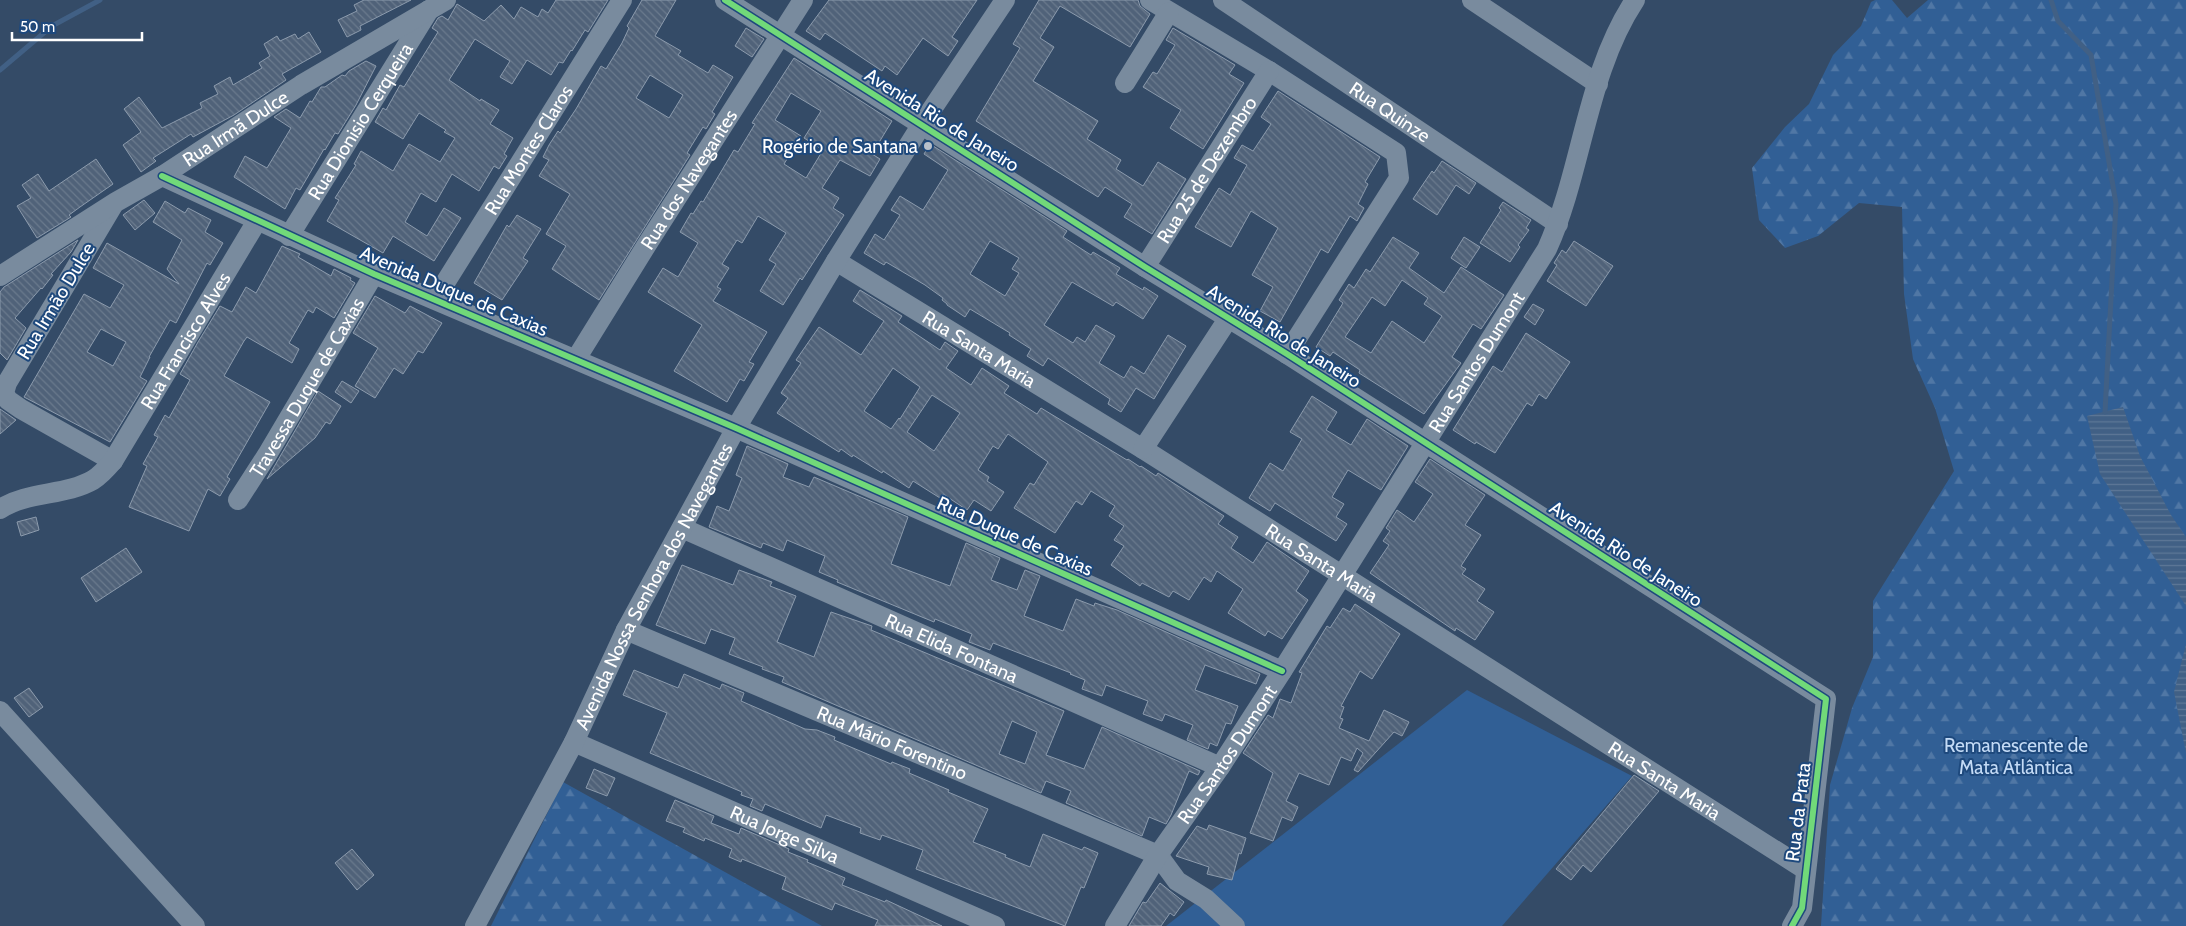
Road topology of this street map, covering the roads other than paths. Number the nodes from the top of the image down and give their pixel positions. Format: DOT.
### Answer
graph roads {
  1 [pos="622,0"];
  2 [pos="725,0"];
  3 [pos="803,0"];
  4 [pos="1005,0"];
  5 [pos="1150,0"];
  6 [pos="1223,0"];
  7 [pos="1472,0"];
  8 [pos="1635,0"];
  9 [pos="439,3"];
  10 [pos="1169,12"];
  11 [pos="781,36"];
  12 [pos="1269,71"];
  13 [pos="1125,83"];
  14 [pos="1598,84"];
  15 [pos="922,124"];
  16 [pos="162,176"];
  17 [pos="116,202"];
  18 [pos="257,221"];
  19 [pos="1558,224"];
  20 [pos="289,236"];
  21 [pos="836,262"];
  22 [pos="1145,267"];
  23 [pos="374,274"];
  24 [pos="0,276"];
  25 [pos="435,299"];
  26 [pos="1228,319"];
  27 [pos="1287,354"];
  28 [pos="576,359"];
  29 [pos="736,428"];
  30 [pos="1426,443"];
  31 [pos="1143,449"];
  32 [pos="113,461"];
  33 [pos="238,500"];
  34 [pos="0,509"];
  35 [pos="682,528"];
  36 [pos="1342,574"];
  37 [pos="626,630"];
  38 [pos="1282,671"];
  39 [pos="1826,699"];
  40 [pos="0,711"];
  41 [pos="574,742"];
  42 [pos="1220,767"];
  43 [pos="1158,855"];
  44 [pos="1806,870"];
  45 [pos="1797,922"];
  46 [pos="195,926"];
  47 [pos="475,926"];
  48 [pos="995,926"];
  49 [pos="1115,926"];
  50 [pos="1235,926"];
  1 -- 25 [label="street, Rua Montes Claros"];
  2 -- 11 [label="street, Avenida Rio de Janeiro"];
  3 -- 11 [label="street, Rua dos Navegantes"];
  4 -- 15 [label="street, Avenida Nossa Senhora dos Navegantes"];
  5 -- 10 [label="street"];
  6 -- 19 [label="street, Rua Quinze"];
  7 -- 14 [label="street"];
  8 -- 14 [label="street, Rua Santos Dumont"];
  9 -- 16 [label="street, Rua Irmã Dulce"];
  9 -- 20 [label="street, Rua Dionisio Cerqueira"];
  10 -- 12 [label="street"];
  10 -- 13 [label="street"];
  11 -- 15 [label="street, Avenida Rio de Janeiro"];
  11 -- 28 [label="street, Rua dos Navegantes"];
  12 -- 22 [label="street, Rua 25 de Dezembro"];
  12 -- 27 [label="street"];
  14 -- 19 [label="street, Rua Santos Dumont"];
  15 -- 21 [label="street, Avenida Nossa Senhora dos Navegantes"];
  15 -- 22 [label="street, Avenida Rio de Janeiro"];
  16 -- 17 [label="street, Rua Irmã Dulce"];
  16 -- 18 [label="street, Avenida Duque de Caxias"];
  17 -- 24 [label="street, Rua Irmã Dulce"];
  17 -- 32 [label="street, Rua Irmão Dulce"];
  18 -- 20 [label="street, Avenida Duque de Caxias"];
  18 -- 32 [label="street, Rua Francisco Alves"];
  19 -- 30 [label="street, Rua Santos Dumont"];
  20 -- 23 [label="street, Avenida Duque de Caxias"];
  21 -- 29 [label="street, Avenida Nossa Senhora dos Navegantes"];
  21 -- 31 [label="street, Rua Santa Maria"];
  22 -- 26 [label="street, Avenida Rio de Janeiro"];
  23 -- 25 [label="street, Avenida Duque de Caxias"];
  23 -- 33 [label="street, Travessa Duque de Caxias"];
  25 -- 28 [label="street, Avenida Duque de Caxias"];
  26 -- 27 [label="street, Avenida Rio de Janeiro"];
  26 -- 31 [label="street"];
  27 -- 30 [label="street, Avenida Rio de Janeiro"];
  28 -- 29 [label="street, Avenida Duque de Caxias"];
  29 -- 35 [label="street, Avenida Nossa Senhora dos Navegantes"];
  29 -- 38 [label="street, Rua Duque de Caxias"];
  30 -- 36 [label="street, Rua Santos Dumont"];
  30 -- 39 [label="street, Avenida Rio de Janeiro"];
  31 -- 36 [label="street, Rua Santa Maria"];
  32 -- 34 [label="street, Rua Francisco Alves"];
  35 -- 37 [label="street, Avenida Nossa Senhora dos Navegantes"];
  35 -- 42 [label="street, Rua Elida Fontana"];
  36 -- 38 [label="street, Rua Santos Dumont"];
  36 -- 44 [label="street, Rua Santa Maria"];
  37 -- 41 [label="street, Avenida Nossa Senhora dos Navegantes"];
  37 -- 43 [label="street, Rua Mário Forentino"];
  38 -- 42 [label="street, Rua Santos Dumont"];
  39 -- 44 [label="street, Rua da Prata"];
  40 -- 46 [label="street"];
  41 -- 47 [label="street, Avenida Nossa Senhora dos Navegantes"];
  41 -- 48 [label="street, Rua Jorge Silva"];
  42 -- 43 [label="street, Rua Santos Dumont"];
  43 -- 49 [label="street, Rua Santos Dumont"];
  43 -- 50 [label="street"];
  44 -- 45 [label="street, Rua da Prata"];
}
